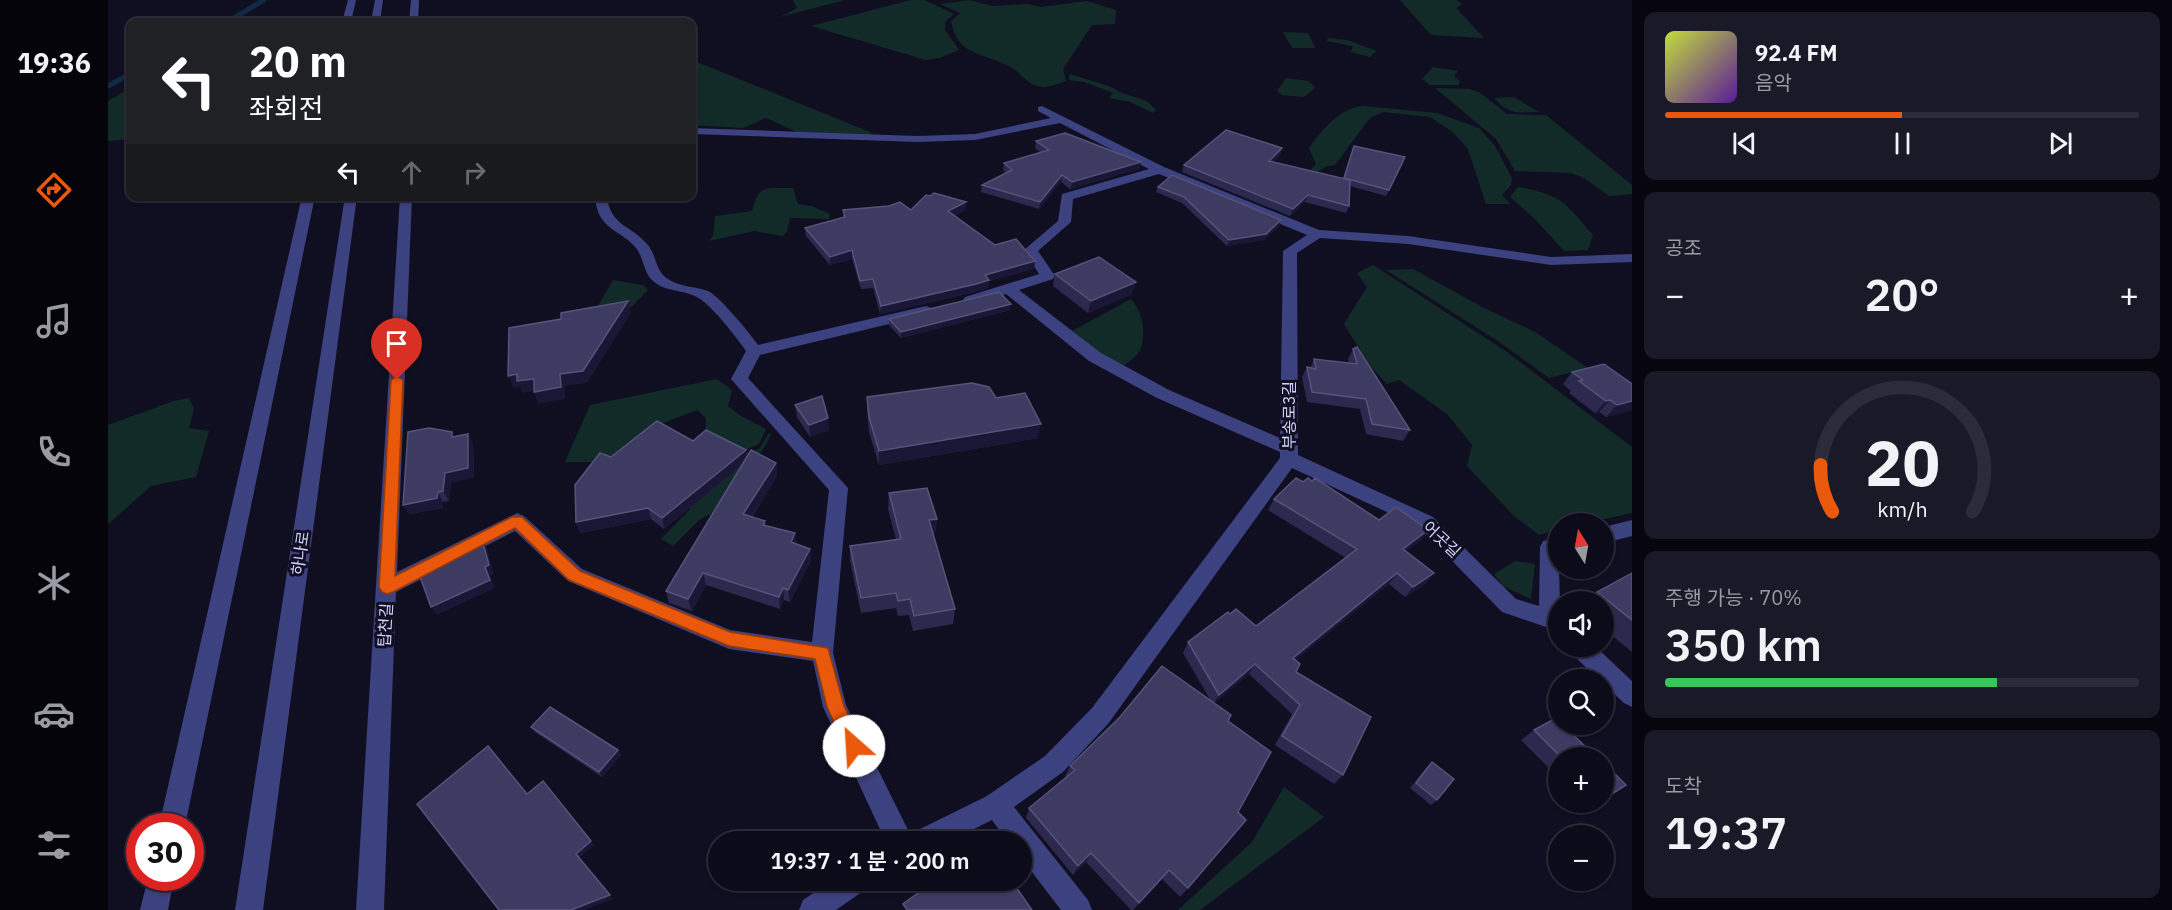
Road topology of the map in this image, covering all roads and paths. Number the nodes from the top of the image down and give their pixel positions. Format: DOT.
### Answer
graph roads {
  1 [pos="352,0"];
  2 [pos="379,0"];
  3 [pos="415,0"];
  4 [pos="347,18"];
  5 [pos="377,18"];
  6 [pos="414,18"];
  7 [pos="1042,109"];
  8 [pos="1062,119"];
  9 [pos="696,131"];
  10 [pos="1160,170"];
  11 [pos="308,201"];
  12 [pos="350,201"];
  13 [pos="406,201"];
  14 [pos="601,201"];
  15 [pos="1317,234"];
  16 [pos="1632,258"];
  17 [pos="1009,289"];
  18 [pos="754,351"];
  19 [pos="1289,454"];
  20 [pos="1632,528"];
  21 [pos="1614,532"];
  22 [pos="387,587"];
  23 [pos="1548,621"];
  24 [pos="822,653"];
  25 [pos="1591,657"];
  26 [pos="1632,696"];
  27 [pos="996,805"];
  28 [pos="175,813"];
  29 [pos="895,831"];
  30 [pos="942,831"];
  31 [pos="158,891"];
  32 [pos="841,891"];
  33 [pos="154,910"];
  34 [pos="249,910"];
  35 [pos="370,910"];
  36 [pos="813,910"];
  37 [pos="1078,910"];
  1 -- 4 [label="street"];
  2 -- 5 [label="street"];
  3 -- 6 [label="street"];
  7 -- 8 [label="street"];
  8 -- 9 [label="street"];
  8 -- 10 [label="street"];
  10 -- 15 [label="street"];
  10 -- 17 [label="street"];
  11 -- 28 [label="street"];
  12 -- 34 [label="street, 하나로"];
  13 -- 22 [label="street, 탑천길"];
  14 -- 18 [label="street"];
  15 -- 16 [label="street"];
  15 -- 19 [label="street, 부송로3길"];
  17 -- 18 [label="street"];
  17 -- 19 [label="street, 어곳길"];
  18 -- 24 [label="street"];
  19 -- 23 [label="street, 어곳길"];
  19 -- 27 [label="street, 부송로3길"];
  20 -- 21 [label="street"];
  22 -- 24 [label="street"];
  22 -- 35 [label="street, 탑천길"];
  24 -- 29 [label="street"];
  25 -- 26 [label="street"];
  27 -- 30 [label="street, 부송로3길"];
  27 -- 37 [label="street"];
  31 -- 33 [label="street"];
  32 -- 36 [label="street"];
}
